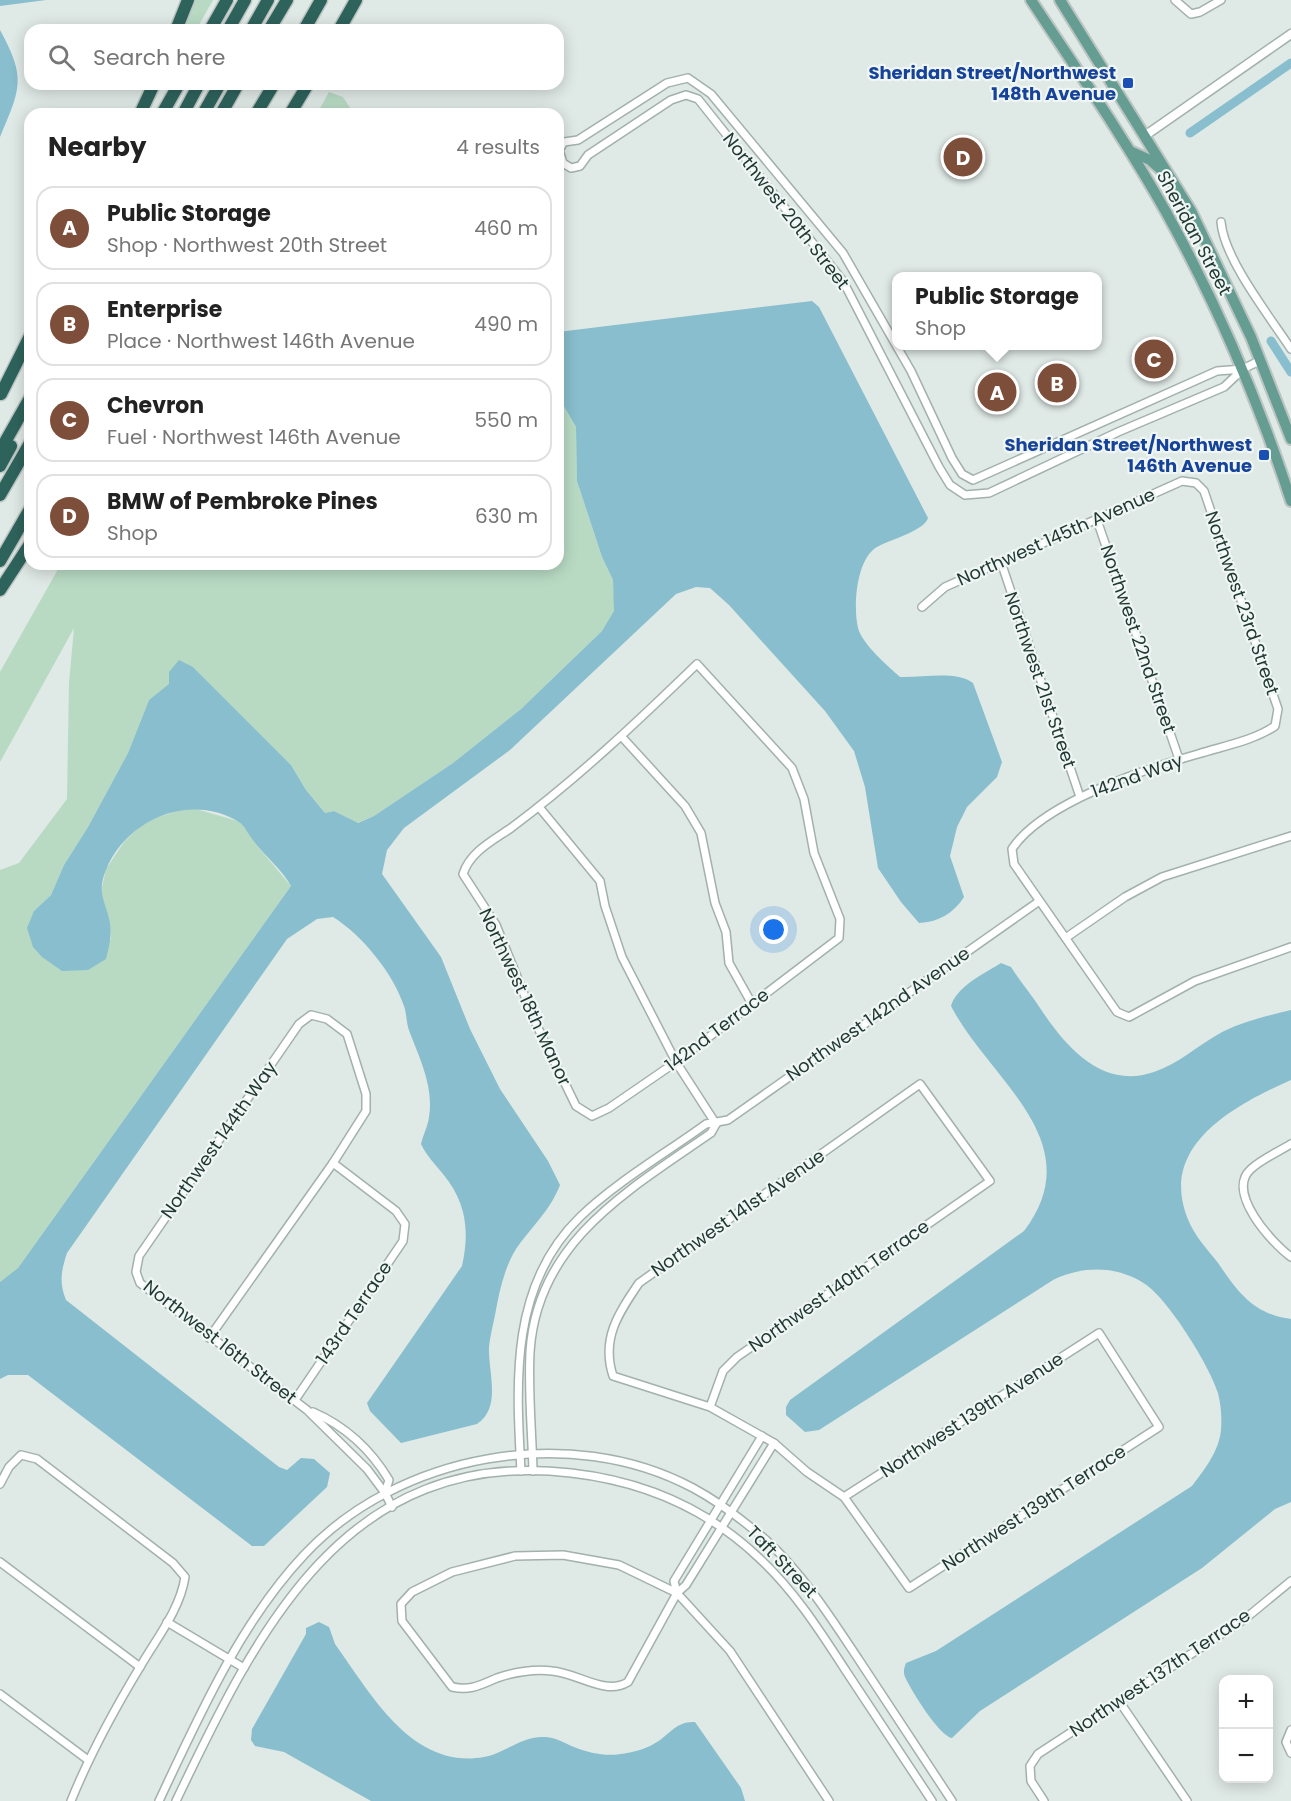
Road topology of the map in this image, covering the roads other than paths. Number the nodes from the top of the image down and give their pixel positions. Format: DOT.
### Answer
graph roads {
  1 [pos="188,0"];
  2 [pos="227,0"];
  3 [pos="244,0"];
  4 [pos="268,0"];
  5 [pos="287,0"];
  6 [pos="321,0"];
  7 [pos="356,0"];
  8 [pos="1031,0"];
  9 [pos="1060,0"];
  10 [pos="1175,0"];
  11 [pos="1221,0"];
  12 [pos="178,24"];
  13 [pos="213,24"];
  14 [pos="231,24"];
  15 [pos="254,24"];
  16 [pos="273,24"];
  17 [pos="307,24"];
  18 [pos="342,24"];
  19 [pos="1291,34"];
  20 [pos="151,90"];
  21 [pos="176,90"];
  22 [pos="196,90"];
  23 [pos="217,90"];
  24 [pos="234,90"];
  25 [pos="270,90"];
  26 [pos="304,90"];
  27 [pos="143,108"];
  28 [pos="165,108"];
  29 [pos="186,108"];
  30 [pos="206,108"];
  31 [pos="224,108"];
  32 [pos="260,108"];
  33 [pos="294,108"];
  34 [pos="1146,135"];
  35 [pos="564,142"];
  36 [pos="1135,153"];
  37 [pos="564,162"];
  38 [pos="1173,181"];
  39 [pos="1221,222"];
  40 [pos="892,339"];
  41 [pos="24,348"];
  42 [pos="1291,349"];
  43 [pos="899,350"];
  44 [pos="24,355"];
  45 [pos="1261,360"];
  46 [pos="1243,369"];
  47 [pos="1,395"];
  48 [pos="24,409"];
  49 [pos="24,424"];
  50 [pos="1291,439"];
  51 [pos="0,451"];
  52 [pos="24,453"];
  53 [pos="0,466"];
  54 [pos="1196,483"];
  55 [pos="0,495"];
  56 [pos="1291,501"];
  57 [pos="24,519"];
  58 [pos="1097,520"];
  59 [pos="24,553"];
  60 [pos="0,561"];
  61 [pos="1001,562"];
  62 [pos="0,590"];
  63 [pos="922,607"];
  64 [pos="1275,726"];
  65 [pos="622,737"];
  66 [pos="1179,759"];
  67 [pos="1080,797"];
  68 [pos="539,807"];
  69 [pos="1291,836"];
  70 [pos="1038,902"];
  71 [pos="1066,938"];
  72 [pos="1291,947"];
  73 [pos="752,1004"];
  74 [pos="676,1062"];
  75 [pos="592,1116"];
  76 [pos="716,1124"];
  77 [pos="1291,1144"];
  78 [pos="333,1163"];
  79 [pos="990,1181"];
  80 [pos="1291,1257"];
  81 [pos="136,1272"];
  82 [pos="209,1338"];
  83 [pos="295,1400"];
  84 [pos="710,1407"];
  85 [pos="308,1410"];
  86 [pos="1160,1427"];
  87 [pos="762,1436"];
  88 [pos="774,1443"];
  89 [pos="520,1455"];
  90 [pos="533,1455"];
  91 [pos="521,1471"];
  92 [pos="533,1471"];
  93 [pos="0,1484"];
  94 [pos="385,1493"];
  95 [pos="844,1497"];
  96 [pos="719,1504"];
  97 [pos="392,1507"];
  98 [pos="730,1511"];
  99 [pos="709,1520"];
  100 [pos="720,1527"];
  101 [pos="0,1562"];
  102 [pos="1291,1581"];
  103 [pos="677,1593"];
  104 [pos="167,1622"];
  105 [pos="231,1660"];
  106 [pos="140,1666"];
  107 [pos="244,1668"];
  108 [pos="0,1694"];
  109 [pos="1119,1701"];
  110 [pos="1291,1730"];
  111 [pos="1291,1753"];
  112 [pos="88,1760"];
  113 [pos="70,1801"];
  114 [pos="159,1801"];
  115 [pos="176,1801"];
  116 [pos="829,1801"];
  117 [pos="932,1801"];
  118 [pos="952,1801"];
  119 [pos="1044,1801"];
  120 [pos="1187,1801"];
  1 -- 12 [label="highway"];
  2 -- 13 [label="highway"];
  3 -- 14 [label="highway"];
  4 -- 15 [label="highway"];
  5 -- 16 [label="highway"];
  6 -- 17 [label="highway"];
  7 -- 18 [label="highway"];
  8 -- 36 [label="main road, Sheridan Street"];
  9 -- 34 [label="main road, Sheridan Street"];
  10 -- 11 [label="street"];
  19 -- 34 [label="street"];
  20 -- 27 [label="highway"];
  21 -- 28 [label="highway"];
  22 -- 29 [label="highway"];
  23 -- 30 [label="highway"];
  24 -- 31 [label="highway"];
  25 -- 32 [label="highway"];
  26 -- 33 [label="highway"];
  34 -- 36 [label="main road"];
  34 -- 38 [label="main road, Sheridan Street"];
  35 -- 40 [label="street, Northwest 20th Street"];
  36 -- 38 [label="main road"];
  36 -- 46 [label="main road, Sheridan Street"];
  37 -- 46 [label="street, Northwest 20th Street"];
  38 -- 45 [label="main road, Sheridan Street"];
  39 -- 42 [label="street"];
  41 -- 47 [label="highway"];
  43 -- 46 [label="street, Northwest 20th Street"];
  44 -- 47 [label="highway"];
  45 -- 46 [label="street"];
  45 -- 50 [label="main road, Sheridan Street"];
  46 -- 56 [label="main road, Sheridan Street"];
  48 -- 51 [label="highway"];
  49 -- 53 [label="highway"];
  52 -- 55 [label="highway"];
  54 -- 58 [label="street, Northwest 145th Avenue"];
  54 -- 64 [label="street, Northwest 23rd Street"];
  57 -- 60 [label="highway"];
  58 -- 61 [label="street, Northwest 145th Avenue"];
  58 -- 66 [label="street, Northwest 22nd Street"];
  59 -- 62 [label="highway"];
  61 -- 63 [label="street, Northwest 145th Avenue"];
  61 -- 67 [label="street, Northwest 21st Street"];
  64 -- 66 [label="street, 142nd Way"];
  65 -- 68 [label="street"];
  65 -- 73 [label="street"];
  65 -- 73 [label="street, 142nd Terrace"];
  66 -- 67 [label="street, 142nd Way"];
  67 -- 70 [label="street, 142nd Way"];
  68 -- 74 [label="street"];
  68 -- 75 [label="street, Northwest 18th Manor"];
  69 -- 71 [label="street"];
  70 -- 71 [label="street"];
  70 -- 76 [label="street, Northwest 142nd Avenue"];
  71 -- 72 [label="street"];
  73 -- 74 [label="street, 142nd Terrace"];
  74 -- 75 [label="street, 142nd Terrace"];
  74 -- 76 [label="street"];
  76 -- 89 [label="street, Northwest 142nd Avenue"];
  76 -- 90 [label="street, Northwest 142nd Avenue"];
  77 -- 80 [label="street"];
  78 -- 81 [label="street, Northwest 144th Way"];
  78 -- 82 [label="street"];
  78 -- 83 [label="street, 143rd Terrace"];
  79 -- 84 [label="street, Northwest 140th Terrace"];
  79 -- 84 [label="street, Northwest 141st Avenue"];
  81 -- 82 [label="street, Northwest 16th Street"];
  82 -- 83 [label="street, Northwest 16th Street"];
  83 -- 85 [label="street, Northwest 16th Street"];
  84 -- 87 [label="street"];
  85 -- 94 [label="street, Northwest 16th Street"];
  85 -- 94 [label="street, Northwest 16th Street"];
  86 -- 95 [label="street, Northwest 139th Terrace"];
  86 -- 95 [label="street, Northwest 139th Avenue"];
  87 -- 88 [label="street"];
  87 -- 96 [label="street"];
  88 -- 95 [label="street"];
  88 -- 98 [label="street"];
  89 -- 90 [label="street, Taft Street"];
  89 -- 91 [label="street, Northwest 142nd Avenue"];
  89 -- 94 [label="street"];
  90 -- 92 [label="street, Northwest 142nd Avenue"];
  90 -- 96 [label="street, Taft Street"];
  91 -- 92 [label="street, Taft Street"];
  91 -- 97 [label="street"];
  92 -- 99 [label="street, Taft Street"];
  93 -- 104 [label="street"];
  94 -- 97 [label="street, Northwest 16th Street"];
  94 -- 105 [label="street"];
  96 -- 98 [label="street, Taft Street"];
  96 -- 99 [label="street"];
  97 -- 107 [label="street"];
  98 -- 100 [label="street"];
  98 -- 118 [label="street, Taft Street"];
  99 -- 100 [label="street, Taft Street"];
  99 -- 103 [label="street"];
  100 -- 103 [label="street"];
  100 -- 117 [label="street, Taft Street"];
  101 -- 106 [label="street"];
  102 -- 109 [label="street, Northwest 137th Terrace"];
  103 -- 103 [label="street"];
  103 -- 116 [label="street"];
  104 -- 105 [label="street"];
  104 -- 106 [label="street"];
  105 -- 107 [label="street"];
  105 -- 114 [label="street"];
  106 -- 112 [label="street"];
  107 -- 115 [label="street"];
  108 -- 112 [label="street"];
  109 -- 119 [label="street, Northwest 137th Terrace"];
  109 -- 120 [label="street"];
  110 -- 111 [label="street"];
  112 -- 113 [label="street"];
}
